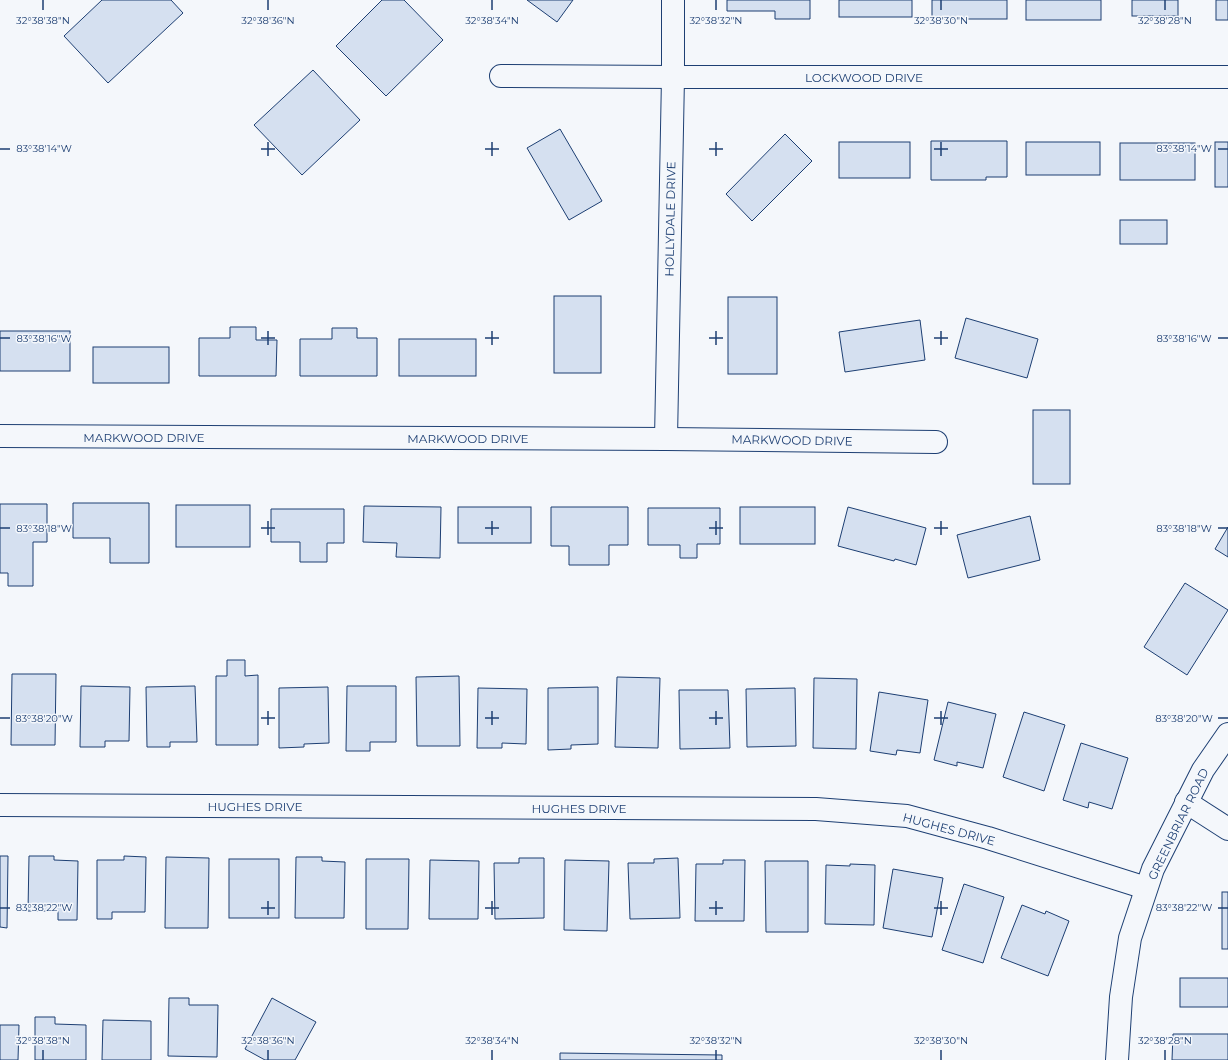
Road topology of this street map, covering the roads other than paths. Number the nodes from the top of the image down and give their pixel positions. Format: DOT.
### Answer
graph roads {
  1 [pos="673,0"];
  2 [pos="501,76"];
  3 [pos="673,77"];
  4 [pos="1228,77"];
  5 [pos="0,436"];
  6 [pos="666,439"];
  7 [pos="936,442"];
  8 [pos="1228,734"];
  9 [pos="1186,802"];
  10 [pos="0,805"];
  11 [pos="1228,829"];
  12 [pos="1146,888"];
  13 [pos="1117,1060"];
  1 -- 3 [label="street, HOLLYDALE DRIVE"];
  2 -- 3 [label="street, LOCKWOOD DRIVE"];
  3 -- 4 [label="street, LOCKWOOD DRIVE"];
  3 -- 6 [label="street, HOLLYDALE DRIVE"];
  5 -- 6 [label="street, MARKWOOD DRIVE"];
  6 -- 7 [label="street, MARKWOOD DRIVE"];
  8 -- 9 [label="street, GREENBRIAR ROAD"];
  9 -- 11 [label="street"];
  9 -- 12 [label="street, GREENBRIAR ROAD"];
  10 -- 12 [label="street, HUGHES DRIVE"];
  12 -- 13 [label="street, GREENBRIAR ROAD"];
}
